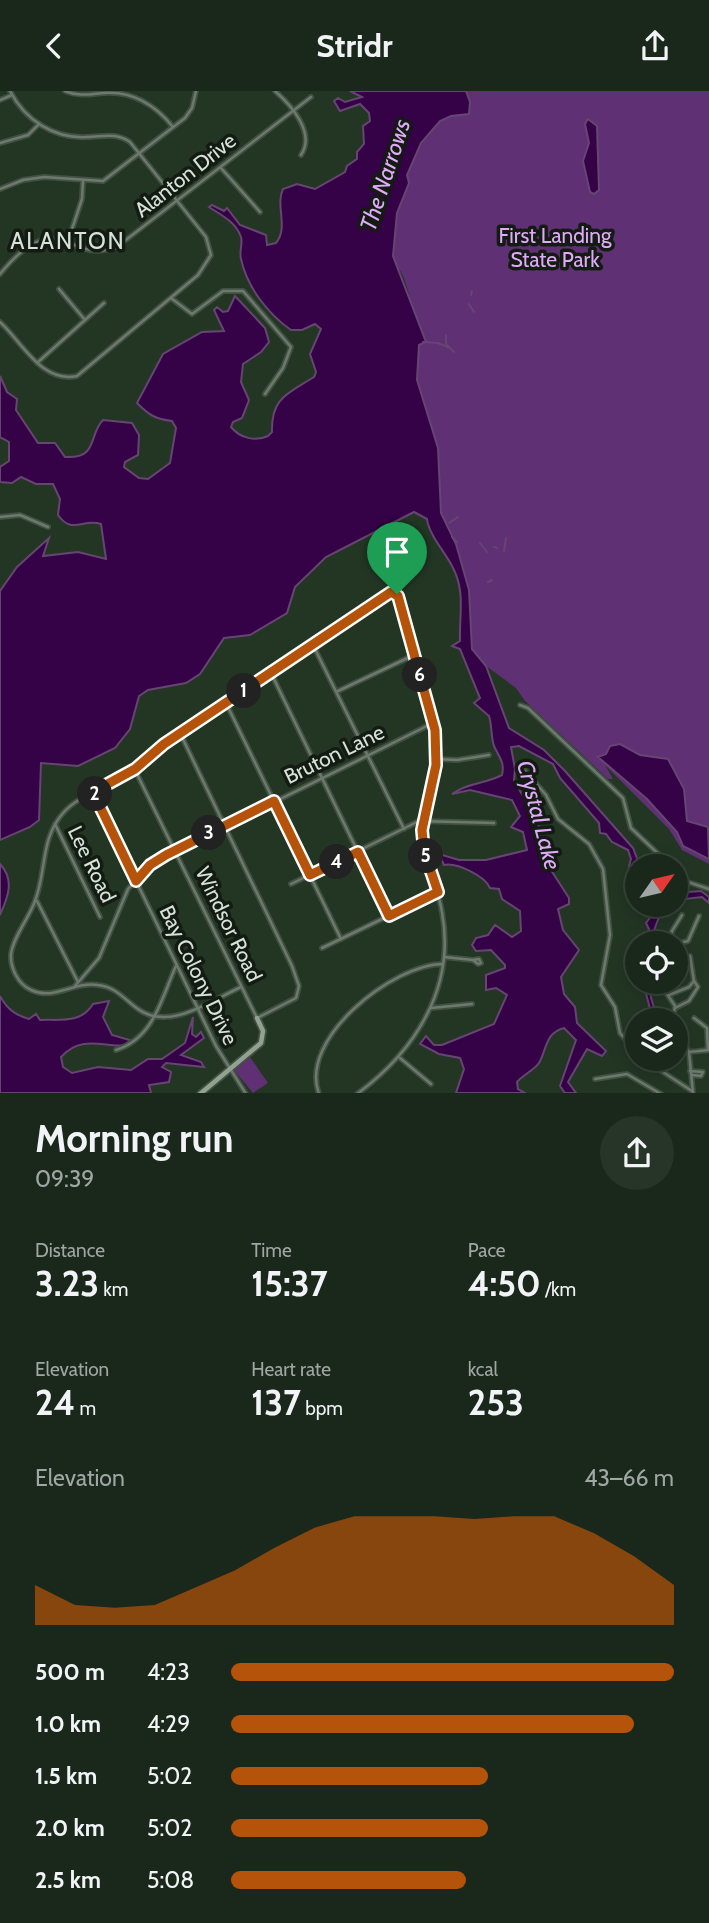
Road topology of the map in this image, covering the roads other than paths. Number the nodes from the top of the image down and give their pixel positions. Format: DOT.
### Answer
graph roads {
  1 [pos="65,91"];
  2 [pos="196,91"];
  3 [pos="275,91"];
  4 [pos="103,92"];
  5 [pos="11,93"];
  6 [pos="312,97"];
  7 [pos="0,100"];
  8 [pos="294,110"];
  9 [pos="39,124"];
  10 [pos="173,127"];
  11 [pos="0,143"];
  12 [pos="140,153"];
  13 [pos="301,155"];
  14 [pos="221,168"];
  15 [pos="83,181"];
  16 [pos="0,189"];
  17 [pos="178,201"];
  18 [pos="260,212"];
  19 [pos="68,241"];
  20 [pos="0,274"];
  21 [pos="59,289"];
  22 [pos="171,298"];
  23 [pos="104,303"];
  24 [pos="85,320"];
  25 [pos="0,322"];
  26 [pos="37,363"];
  27 [pos="265,394"];
  28 [pos="0,517"];
  29 [pos="48,527"];
  30 [pos="313,645"];
  31 [pos="414,655"];
  32 [pos="270,672"];
  33 [pos="338,691"];
  34 [pos="225,703"];
  35 [pos="520,705"];
  36 [pos="433,723"];
  37 [pos="180,733"];
  38 [pos="369,755"];
  39 [pos="489,755"];
  40 [pos="436,759"];
  41 [pos="135,769"];
  42 [pos="525,771"];
  43 [pos="321,778"];
  44 [pos="93,792"];
  45 [pos="274,801"];
  46 [pos="423,821"];
  47 [pos="494,823"];
  48 [pos="55,824"];
  49 [pos="223,826"];
  50 [pos="404,829"];
  51 [pos="175,849"];
  52 [pos="358,852"];
  53 [pos="658,854"];
  54 [pos="310,875"];
  55 [pos="136,881"];
  56 [pos="688,882"];
  57 [pos="292,884"];
  58 [pos="709,889"];
  59 [pos="438,892"];
  60 [pos="36,898"];
  61 [pos="389,916"];
  62 [pos="699,916"];
  63 [pos="100,917"];
  64 [pos="341,939"];
  65 [pos="688,941"];
  66 [pos="322,948"];
  67 [pos="690,956"];
  68 [pos="444,957"];
  69 [pos="473,960"];
  70 [pos="177,964"];
  71 [pos="443,964"];
  72 [pos="694,981"];
  73 [pos="78,982"];
  74 [pos="75,986"];
  75 [pos="242,987"];
  76 [pos="668,995"];
  77 [pos="472,1005"];
  78 [pos="197,1006"];
  79 [pos="431,1007"];
  80 [pos="675,1008"];
  81 [pos="155,1017"];
  82 [pos="257,1018"];
  83 [pos="694,1018"];
  84 [pos="625,1039"];
  85 [pos="116,1050"];
  86 [pos="708,1050"];
  87 [pos="689,1052"];
  88 [pos="400,1058"];
  89 [pos="228,1069"];
  90 [pos="662,1071"];
  91 [pos="594,1079"];
  92 [pos="691,1081"];
  93 [pos="431,1084"];
  94 [pos="684,1085"];
  95 [pos="652,1088"];
  96 [pos="693,1092"];
  97 [pos="201,1093"];
  98 [pos="245,1093"];
  99 [pos="319,1093"];
  100 [pos="358,1093"];
  101 [pos="647,1093"];
  102 [pos="660,1093"];
  1 -- 4 [label="street"];
  2 -- 10 [label="street"];
  3 -- 8 [label="street"];
  4 -- 10 [label="street"];
  5 -- 7 [label="street"];
  5 -- 9 [label="street"];
  6 -- 8 [label="street, Alanton Drive"];
  8 -- 13 [label="street"];
  8 -- 14 [label="street, Alanton Drive"];
  9 -- 11 [label="street"];
  9 -- 12 [label="street"];
  10 -- 12 [label="street"];
  12 -- 15 [label="street"];
  12 -- 17 [label="street"];
  14 -- 17 [label="street, Alanton Drive"];
  14 -- 18 [label="street"];
  15 -- 16 [label="street"];
  15 -- 19 [label="street"];
  17 -- 19 [label="street, Alanton Drive"];
  17 -- 22 [label="street"];
  19 -- 20 [label="street, Alanton Drive"];
  21 -- 24 [label="street"];
  22 -- 26 [label="street"];
  22 -- 27 [label="street"];
  23 -- 24 [label="street"];
  24 -- 26 [label="street"];
  25 -- 26 [label="street"];
  28 -- 29 [label="street"];
  30 -- 31 [label="street"];
  30 -- 32 [label="street"];
  30 -- 33 [label="street"];
  31 -- 33 [label="street"];
  31 -- 36 [label="street"];
  32 -- 34 [label="street"];
  32 -- 43 [label="street"];
  33 -- 38 [label="street"];
  34 -- 37 [label="street"];
  34 -- 45 [label="street"];
  35 -- 53 [label="street"];
  36 -- 38 [label="street, Bruton Lane"];
  36 -- 40 [label="street"];
  37 -- 41 [label="street"];
  37 -- 49 [label="street"];
  38 -- 43 [label="street, Bruton Lane"];
  38 -- 50 [label="street"];
  39 -- 40 [label="street"];
  40 -- 46 [label="street"];
  41 -- 44 [label="street"];
  41 -- 51 [label="street, Windsor Road"];
  42 -- 84 [label="street"];
  43 -- 45 [label="street, Bruton Lane"];
  43 -- 52 [label="street"];
  44 -- 48 [label="street"];
  44 -- 55 [label="street, Bay Colony Drive"];
  45 -- 49 [label="street, Bruton Lane"];
  45 -- 54 [label="street"];
  46 -- 47 [label="street"];
  46 -- 50 [label="street"];
  46 -- 59 [label="street"];
  48 -- 60 [label="street"];
  48 -- 63 [label="street, Lee Road"];
  49 -- 51 [label="street, Bruton Lane"];
  49 -- 82 [label="street"];
  50 -- 52 [label="street"];
  51 -- 55 [label="street, Bruton Lane"];
  51 -- 75 [label="street, Windsor Road"];
  52 -- 54 [label="street"];
  52 -- 61 [label="street"];
  54 -- 57 [label="street"];
  54 -- 64 [label="street"];
  55 -- 70 [label="street, Bay Colony Drive"];
  55 -- 73 [label="street, Bruton Lane"];
  56 -- 58 [label="street"];
  59 -- 61 [label="street"];
  59 -- 68 [label="street"];
  60 -- 73 [label="street"];
  60 -- 74 [label="street"];
  61 -- 64 [label="street"];
  62 -- 65 [label="street"];
  64 -- 66 [label="street"];
  67 -- 72 [label="street"];
  68 -- 69 [label="street"];
  68 -- 71 [label="street"];
  70 -- 78 [label="street, Bay Colony Drive"];
  70 -- 81 [label="street"];
  71 -- 79 [label="street"];
  71 -- 99 [label="street"];
  72 -- 76 [label="street"];
  72 -- 80 [label="street"];
  73 -- 74 [label="street, Bruton Lane"];
  74 -- 81 [label="street"];
  75 -- 78 [label="street"];
  75 -- 82 [label="street, Windsor Road"];
  76 -- 80 [label="street"];
  77 -- 79 [label="street"];
  78 -- 81 [label="street"];
  78 -- 89 [label="street, Bay Colony Drive"];
  79 -- 88 [label="street"];
  81 -- 85 [label="street"];
  82 -- 89 [label="street"];
  83 -- 86 [label="street"];
  86 -- 87 [label="street"];
  87 -- 92 [label="street"];
  88 -- 93 [label="street"];
  88 -- 100 [label="street"];
  89 -- 97 [label="street"];
  89 -- 98 [label="street, Bay Colony Drive"];
  90 -- 94 [label="street"];
  91 -- 95 [label="street"];
  92 -- 94 [label="street"];
  92 -- 96 [label="street"];
  94 -- 96 [label="street"];
  95 -- 101 [label="street"];
  95 -- 102 [label="street"];
}
